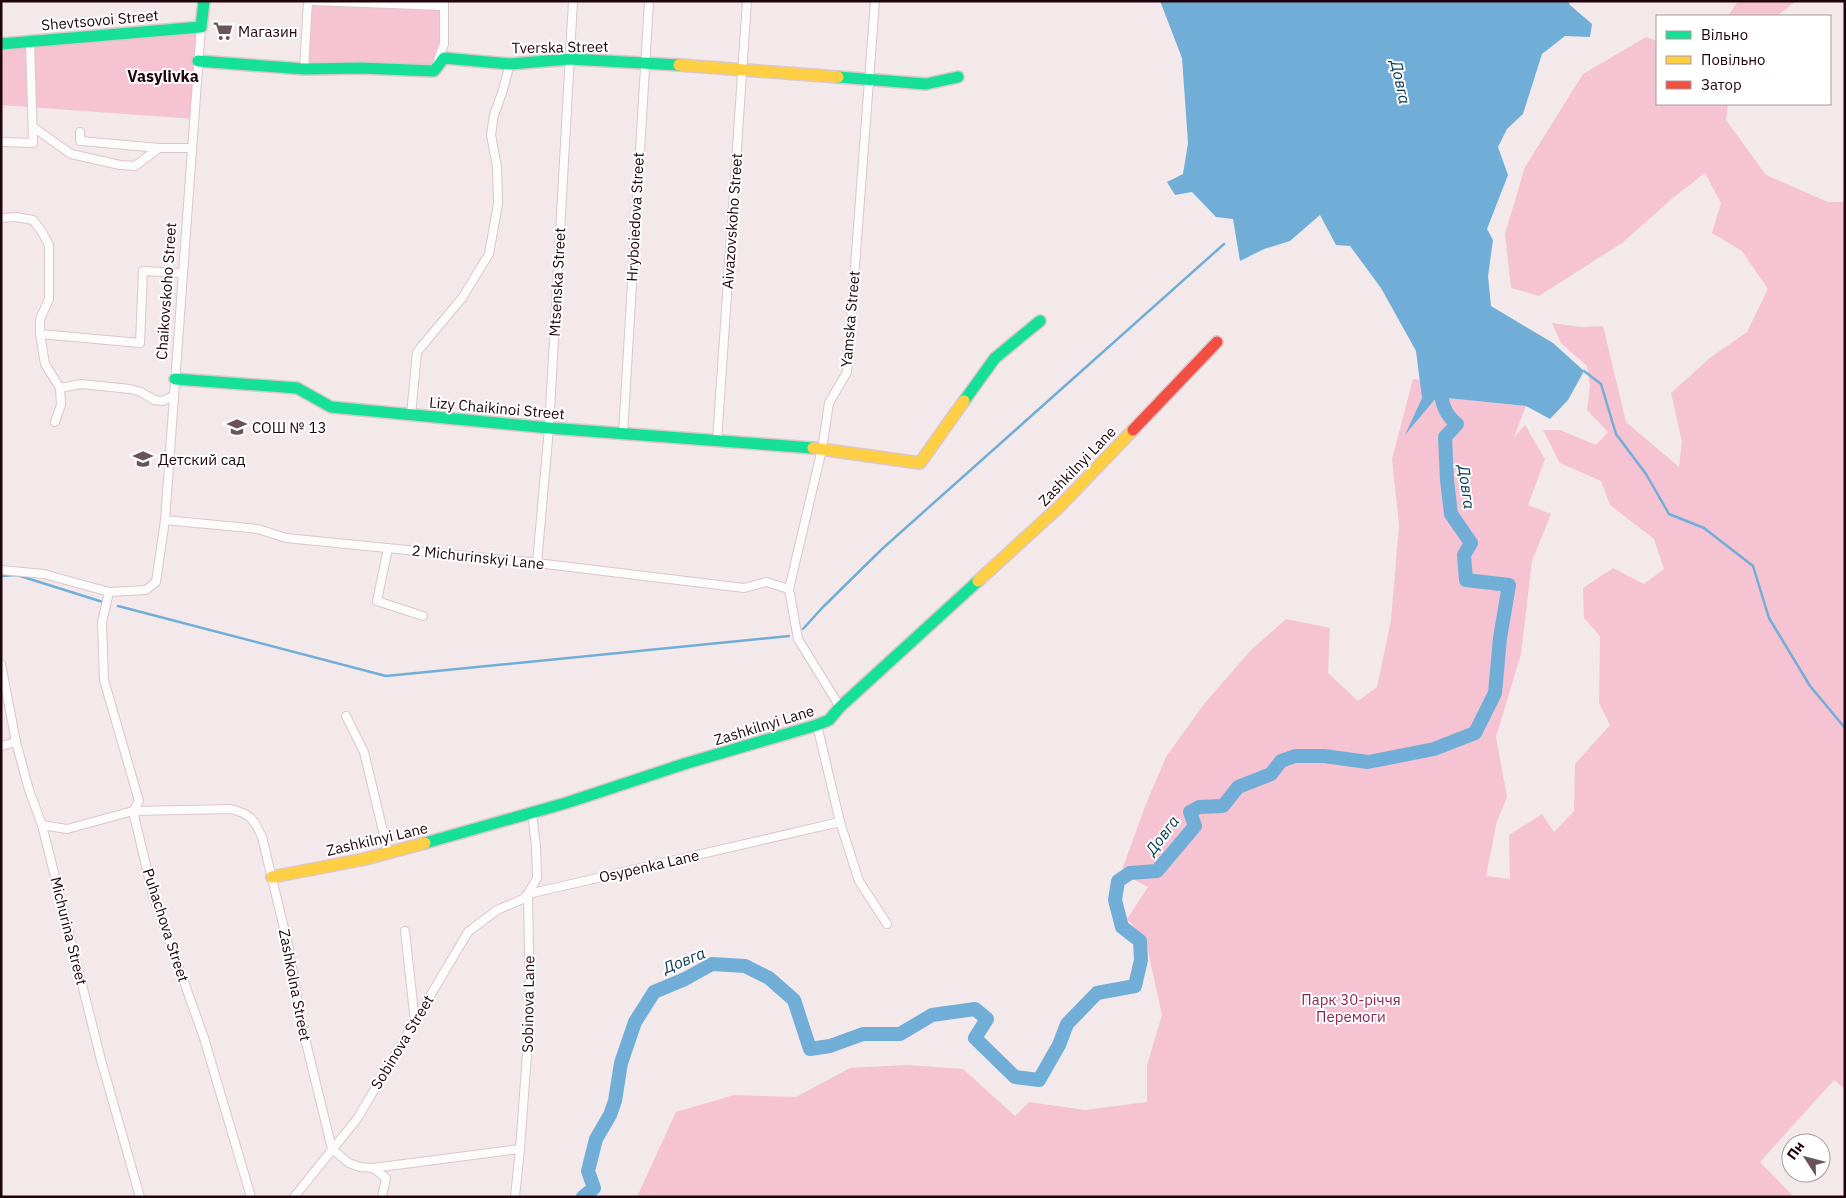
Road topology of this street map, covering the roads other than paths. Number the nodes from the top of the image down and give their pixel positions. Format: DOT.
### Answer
graph roads {
  1 [pos="204,1"];
  2 [pos="308,1"];
  3 [pos="313,1"];
  4 [pos="573,1"];
  5 [pos="649,1"];
  6 [pos="747,1"];
  7 [pos="875,1"];
  8 [pos="444,4"];
  9 [pos="201,27"];
  10 [pos="30,41"];
  11 [pos="1,44"];
  12 [pos="570,59"];
  13 [pos="198,61"];
  14 [pos="644,62"];
  15 [pos="510,64"];
  16 [pos="304,69"];
  17 [pos="742,70"];
  18 [pos="434,71"];
  19 [pos="958,77"];
  20 [pos="869,80"];
  21 [pos="33,127"];
  22 [pos="80,132"];
  23 [pos="1,142"];
  24 [pos="159,148"];
  25 [pos="192,148"];
  26 [pos="1,218"];
  27 [pos="182,273"];
  28 [pos="1040,321"];
  29 [pos="40,334"];
  30 [pos="1217,342"];
  31 [pos="175,378"];
  32 [pos="60,388"];
  33 [pos="173,396"];
  34 [pos="411,415"];
  35 [pos="55,422"];
  36 [pos="549,428"];
  37 [pos="623,434"];
  38 [pos="717,441"];
  39 [pos="822,449"];
  40 [pos="165,520"];
  41 [pos="388,548"];
  42 [pos="537,563"];
  43 [pos="1,570"];
  44 [pos="789,588"];
  45 [pos="109,592"];
  46 [pos="423,616"];
  47 [pos="1,664"];
  48 [pos="840,707"];
  49 [pos="346,716"];
  50 [pos="817,725"];
  51 [pos="16,742"];
  52 [pos="1,746"];
  53 [pos="133,811"];
  54 [pos="532,813"];
  55 [pos="840,822"];
  56 [pos="42,825"];
  57 [pos="388,852"];
  58 [pos="272,877"];
  59 [pos="528,894"];
  60 [pos="887,924"];
  61 [pos="405,931"];
  62 [pos="468,932"];
  63 [pos="415,1022"];
  64 [pos="332,1149"];
  65 [pos="520,1149"];
  66 [pos="372,1168"];
  67 [pos="140,1197"];
  68 [pos="251,1197"];
  69 [pos="294,1197"];
  70 [pos="382,1197"];
  71 [pos="515,1197"];
  1 -- 9 [label="street, Chaikovskoho Street"];
  2 -- 16 [label="street"];
  3 -- 8 [label="street"];
  4 -- 12 [label="street, Mtsenska Street"];
  5 -- 14 [label="street, Hryboiedova Street"];
  6 -- 17 [label="street, Aivazovskoho Street"];
  7 -- 20 [label="street, Yamska Street"];
  8 -- 18 [label="street"];
  9 -- 10 [label="street, Shevtsovoi Street"];
  9 -- 13 [label="street, Chaikovskoho Street"];
  10 -- 11 [label="street, Shevtsovoi Street"];
  10 -- 21 [label="street"];
  12 -- 14 [label="street, Tverska Street"];
  12 -- 15 [label="street, Tverska Street"];
  12 -- 36 [label="street, Mtsenska Street"];
  13 -- 16 [label="street"];
  13 -- 25 [label="street, Chaikovskoho Street"];
  14 -- 17 [label="street, Tverska Street"];
  14 -- 37 [label="street, Hryboiedova Street"];
  15 -- 18 [label="street, Tverska Street"];
  15 -- 34 [label="street"];
  16 -- 18 [label="street"];
  17 -- 20 [label="street, Tverska Street"];
  17 -- 38 [label="street, Aivazovskoho Street"];
  19 -- 20 [label="street, Tverska Street"];
  20 -- 39 [label="street, Yamska Street"];
  21 -- 23 [label="street"];
  21 -- 24 [label="street"];
  22 -- 24 [label="street"];
  24 -- 25 [label="street"];
  25 -- 27 [label="street, Chaikovskoho Street"];
  26 -- 29 [label="street"];
  27 -- 29 [label="street"];
  27 -- 31 [label="street, Chaikovskoho Street"];
  28 -- 39 [label="street, Lizy Chaikinoi Street"];
  29 -- 32 [label="street"];
  30 -- 48 [label="street, Zashkilnyi Lane"];
  31 -- 33 [label="street, Chaikovskoho Street"];
  31 -- 34 [label="street, Lizy Chaikinoi Street"];
  32 -- 33 [label="street"];
  32 -- 35 [label="street"];
  33 -- 40 [label="street, Chaikovskoho Street"];
  34 -- 36 [label="street, Lizy Chaikinoi Street"];
  36 -- 37 [label="street, Lizy Chaikinoi Street"];
  36 -- 42 [label="street, Mtsenska Street"];
  37 -- 38 [label="street, Lizy Chaikinoi Street"];
  38 -- 39 [label="street, Lizy Chaikinoi Street"];
  39 -- 44 [label="street, Yamska Street"];
  40 -- 41 [label="street, 2 Michurinskyi Lane"];
  40 -- 45 [label="street, Chaikovskoho Street"];
  41 -- 42 [label="street, 2 Michurinskyi Lane"];
  41 -- 46 [label="street"];
  42 -- 44 [label="street, 2 Michurinskyi Lane"];
  43 -- 45 [label="street"];
  44 -- 48 [label="street, Yamska Street"];
  45 -- 53 [label="street, Puhachova Street"];
  47 -- 51 [label="street, Michurina Street"];
  48 -- 50 [label="street, Zashkilnyi Lane"];
  49 -- 57 [label="street"];
  50 -- 54 [label="street, Zashkilnyi Lane"];
  50 -- 55 [label="street"];
  51 -- 52 [label="street"];
  51 -- 56 [label="street, Michurina Street"];
  53 -- 56 [label="street"];
  53 -- 58 [label="street, Zashkolna Street"];
  53 -- 68 [label="street, Puhachova Street"];
  54 -- 57 [label="street, Zashkilnyi Lane"];
  54 -- 59 [label="street, Sobinova Lane"];
  55 -- 59 [label="street, Osypenka Lane"];
  55 -- 60 [label="street"];
  56 -- 67 [label="street, Michurina Street"];
  57 -- 58 [label="street, Zashkilnyi Lane"];
  58 -- 64 [label="street, Zashkolna Street"];
  59 -- 62 [label="street, Osypenka Lane"];
  59 -- 65 [label="street, Sobinova Lane"];
  61 -- 63 [label="street"];
  62 -- 63 [label="street, Sobinova Street"];
  63 -- 64 [label="street, Sobinova Street"];
  64 -- 66 [label="street"];
  64 -- 69 [label="street"];
  65 -- 66 [label="street"];
  65 -- 71 [label="street, Sobinova Lane"];
  66 -- 70 [label="street"];
}
